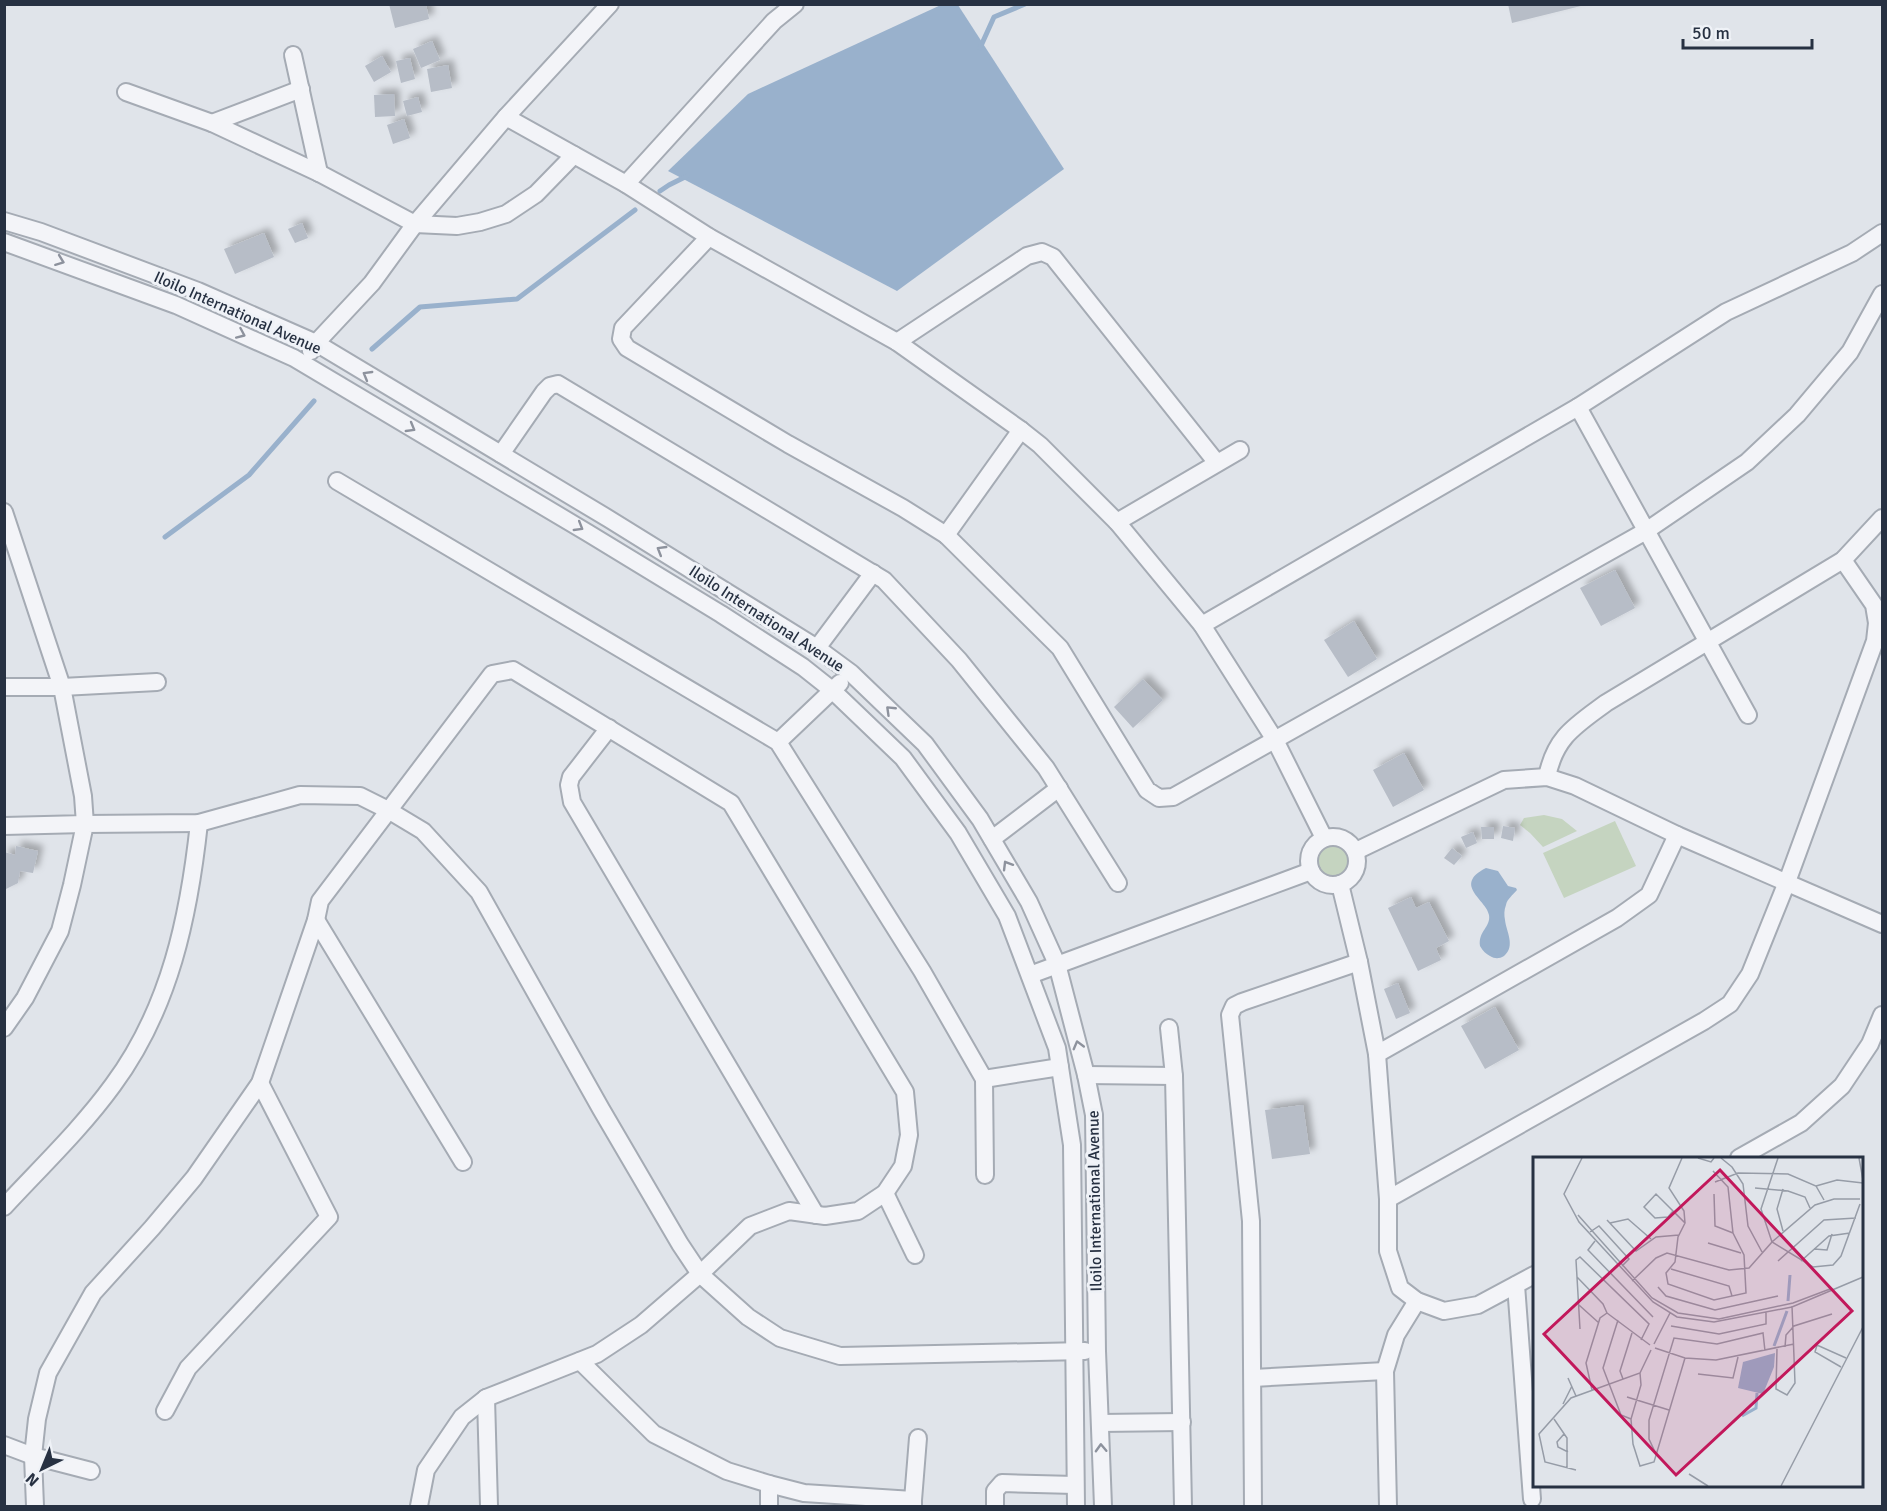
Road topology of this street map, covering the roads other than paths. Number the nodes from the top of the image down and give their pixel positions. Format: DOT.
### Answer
graph roads {
  1 [pos="610,4"];
  2 [pos="795,4"];
  3 [pos="293,56"];
  4 [pos="301,89"];
  5 [pos="126,92"];
  6 [pos="506,117"];
  7 [pos="212,123"];
  8 [pos="574,155"];
  9 [pos="320,173"];
  10 [pos="626,184"];
  11 [pos="4,221"];
  12 [pos="415,224"];
  13 [pos="1882,233"];
  14 [pos="709,237"];
  15 [pos="4,242"];
  16 [pos="1882,294"];
  17 [pos="897,342"];
  18 [pos="316,343"];
  19 [pos="303,363"];
  20 [pos="1578,407"];
  21 [pos="1021,430"];
  22 [pos="1240,450"];
  23 [pos="501,454"];
  24 [pos="1217,463"];
  25 [pos="337,481"];
  26 [pos="4,512"];
  27 [pos="1882,518"];
  28 [pos="1117,522"];
  29 [pos="1646,531"];
  30 [pos="946,535"];
  31 [pos="12,560"];
  32 [pos="1844,560"];
  33 [pos="873,573"];
  34 [pos="1202,625"];
  35 [pos="1708,643"];
  36 [pos="817,648"];
  37 [pos="851,673"];
  38 [pos="157,682"];
  39 [pos="4,687"];
  40 [pos="62,687"];
  41 [pos="832,690"];
  42 [pos="1749,715"];
  43 [pos="609,728"];
  44 [pos="1275,740"];
  45 [pos="778,742"];
  46 [pos="1547,777"];
  47 [pos="1059,788"];
  48 [pos="388,810"];
  49 [pos="85,824"];
  50 [pos="199,824"];
  51 [pos="4,826"];
  52 [pos="1677,835"];
  53 [pos="1324,838"];
  54 [pos="992,839"];
  55 [pos="1356,851"];
  56 [pos="1311,871"];
  57 [pos="1787,882"];
  58 [pos="1118,883"];
  59 [pos="1341,884"];
  60 [pos="316,920"];
  61 [pos="1882,924"];
  62 [pos="1359,962"];
  63 [pos="1057,964"];
  64 [pos="1030,975"];
  65 [pos="1882,1015"];
  66 [pos="8,1019"];
  67 [pos="1169,1028"];
  68 [pos="1377,1054"];
  69 [pos="1060,1067"];
  70 [pos="1086,1076"];
  71 [pos="1174,1076"];
  72 [pos="984,1079"];
  73 [pos="260,1083"];
  74 [pos="1741,1157"];
  75 [pos="463,1162"];
  76 [pos="985,1175"];
  77 [pos="885,1193"];
  78 [pos="1388,1199"];
  79 [pos="4,1208"];
  80 [pos="816,1215"];
  81 [pos="915,1255"];
  82 [pos="700,1274"];
  83 [pos="1533,1276"];
  84 [pos="1516,1285"];
  85 [pos="1417,1301"];
  86 [pos="1076,1350"];
  87 [pos="1097,1351"];
  88 [pos="580,1361"];
  89 [pos="1384,1371"];
  90 [pos="1253,1378"];
  91 [pos="486,1398"];
  92 [pos="165,1411"];
  93 [pos="1182,1422"];
  94 [pos="1100,1423"];
  95 [pos="918,1438"];
  96 [pos="4,1445"];
  97 [pos="33,1456"];
  98 [pos="91,1471"];
  99 [pos="769,1484"];
  100 [pos="1075,1485"];
  101 [pos="1542,1487"];
  102 [pos="913,1503"];
  103 [pos="1529,1503"];
  104 [pos="35,1506"];
  105 [pos="419,1506"];
  106 [pos="489,1506"];
  107 [pos="769,1506"];
  108 [pos="995,1506"];
  109 [pos="1076,1506"];
  110 [pos="1103,1506"];
  111 [pos="1183,1506"];
  112 [pos="1253,1506"];
  113 [pos="1388,1506"];
  1 -- 6 [label="street"];
  2 -- 10 [label="street"];
  3 -- 4 [label="street"];
  4 -- 7 [label="street"];
  4 -- 9 [label="street"];
  5 -- 7 [label="street"];
  6 -- 8 [label="street"];
  6 -- 12 [label="street"];
  7 -- 9 [label="street"];
  8 -- 10 [label="street"];
  8 -- 12 [label="street"];
  9 -- 12 [label="street"];
  10 -- 14 [label="street"];
  11 -- 18 [label="street, Iloilo International Avenue"];
  12 -- 18 [label="street"];
  13 -- 20 [label="street"];
  14 -- 17 [label="street"];
  14 -- 30 [label="street"];
  15 -- 19 [label="street, Iloilo International Avenue, one-way"];
  16 -- 29 [label="street"];
  17 -- 21 [label="street"];
  17 -- 24 [label="street"];
  18 -- 19 [label="street"];
  23 -- 18 [label="street, Iloilo International Avenue, one-way"];
  19 -- 41 [label="street, Iloilo International Avenue, one-way"];
  20 -- 29 [label="street"];
  20 -- 34 [label="street"];
  21 -- 28 [label="street"];
  21 -- 30 [label="street"];
  22 -- 24 [label="street"];
  23 -- 33 [label="street"];
  36 -- 23 [label="street, Iloilo International Avenue, one-way"];
  24 -- 28 [label="street"];
  25 -- 45 [label="street"];
  26 -- 31 [label="street"];
  27 -- 32 [label="street"];
  28 -- 34 [label="street"];
  29 -- 35 [label="street"];
  29 -- 44 [label="street"];
  30 -- 44 [label="street"];
  31 -- 40 [label="street"];
  32 -- 35 [label="street"];
  32 -- 57 [label="street"];
  33 -- 36 [label="street"];
  33 -- 47 [label="street"];
  34 -- 44 [label="street"];
  35 -- 42 [label="street"];
  35 -- 46 [label="street"];
  36 -- 37 [label="street, Iloilo International Avenue"];
  37 -- 41 [label="street"];
  54 -- 37 [label="street, Iloilo International Avenue, one-way"];
  38 -- 40 [label="street"];
  39 -- 40 [label="street"];
  40 -- 49 [label="street"];
  41 -- 45 [label="street"];
  41 -- 64 [label="street, Iloilo International Avenue"];
  43 -- 48 [label="street"];
  43 -- 77 [label="street"];
  43 -- 80 [label="street"];
  44 -- 53 [label="street"];
  45 -- 72 [label="street"];
  46 -- 52 [label="street"];
  46 -- 55 [label="street"];
  47 -- 54 [label="street"];
  47 -- 58 [label="street"];
  48 -- 50 [label="street"];
  48 -- 60 [label="street"];
  48 -- 82 [label="street"];
  49 -- 50 [label="street"];
  49 -- 51 [label="street"];
  49 -- 66 [label="street"];
  50 -- 79 [label="street"];
  52 -- 57 [label="street"];
  52 -- 68 [label="street"];
  53 -- 55 [label="street"];
  53 -- 56 [label="street"];
  63 -- 54 [label="street, Iloilo International Avenue, one-way"];
  55 -- 59 [label="street"];
  56 -- 59 [label="street"];
  56 -- 63 [label="street"];
  57 -- 61 [label="street"];
  57 -- 78 [label="street"];
  59 -- 62 [label="street"];
  60 -- 73 [label="street"];
  60 -- 75 [label="street"];
  62 -- 68 [label="street"];
  62 -- 90 [label="street"];
  63 -- 64 [label="street"];
  70 -- 63 [label="street, Iloilo International Avenue, one-way"];
  64 -- 69 [label="street, Iloilo International Avenue"];
  65 -- 74 [label="street"];
  67 -- 71 [label="street"];
  68 -- 78 [label="street"];
  69 -- 72 [label="street"];
  69 -- 86 [label="street, Iloilo International Avenue"];
  70 -- 71 [label="street"];
  70 -- 87 [label="street, Iloilo International Avenue"];
  71 -- 93 [label="street"];
  72 -- 76 [label="street"];
  73 -- 92 [label="street"];
  73 -- 97 [label="street"];
  77 -- 80 [label="street"];
  77 -- 81 [label="street"];
  78 -- 85 [label="street"];
  80 -- 82 [label="street"];
  82 -- 86 [label="street"];
  82 -- 88 [label="street"];
  83 -- 84 [label="street"];
  84 -- 85 [label="street"];
  84 -- 103 [label="street"];
  85 -- 89 [label="street"];
  86 -- 87 [label="street"];
  86 -- 100 [label="street, Iloilo International Avenue"];
  87 -- 94 [label="street, Iloilo International Avenue"];
  88 -- 91 [label="street"];
  88 -- 99 [label="street"];
  89 -- 90 [label="street"];
  89 -- 113 [label="street"];
  90 -- 112 [label="street"];
  91 -- 105 [label="street"];
  91 -- 106 [label="street"];
  93 -- 94 [label="street"];
  93 -- 111 [label="street"];
  110 -- 94 [label="street, Iloilo International Avenue, one-way"];
  95 -- 102 [label="street"];
  96 -- 97 [label="street"];
  97 -- 98 [label="street"];
  97 -- 104 [label="street"];
  99 -- 102 [label="street"];
  99 -- 107 [label="street"];
  100 -- 108 [label="street"];
  100 -- 109 [label="street, Iloilo International Avenue"];
  101 -- 103 [label="street"];
}
